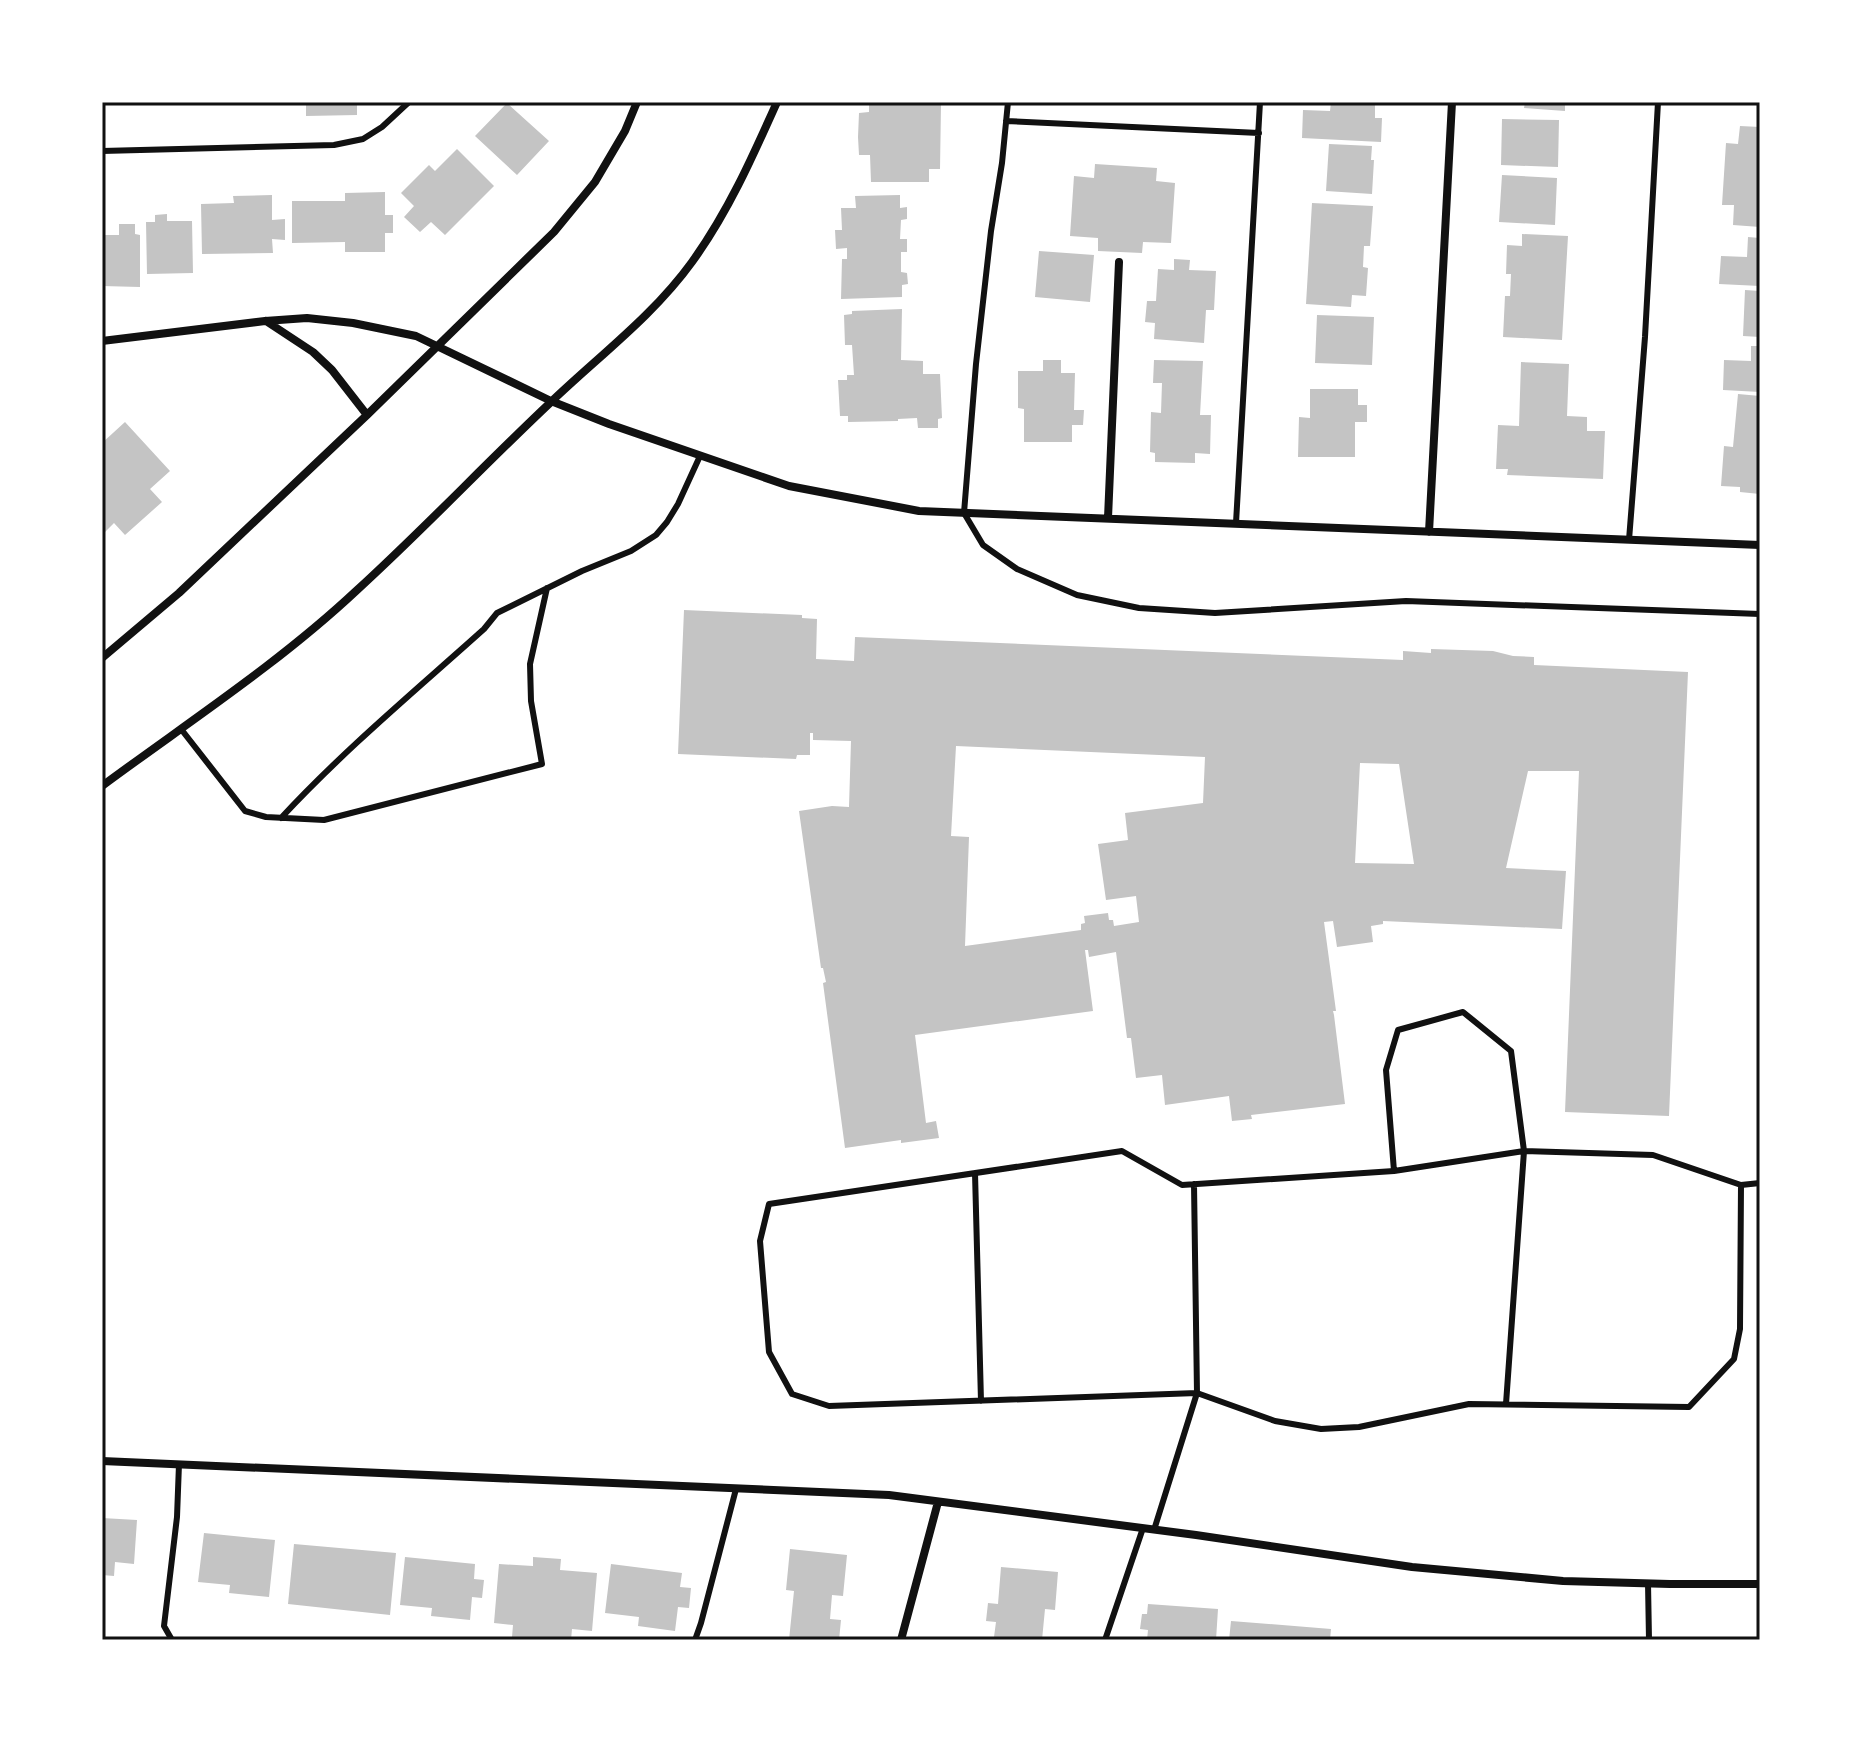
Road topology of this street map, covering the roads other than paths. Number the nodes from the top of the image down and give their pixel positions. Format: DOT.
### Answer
graph roads {
  1 [pos="409,102"];
  2 [pos="637,102"];
  3 [pos="777,102"];
  4 [pos="1008,102"];
  5 [pos="1260,102"];
  6 [pos="1452,102"];
  7 [pos="1658,102"];
  8 [pos="1006,121"];
  9 [pos="1259,133"];
  10 [pos="102,151"];
  11 [pos="1119,262"];
  12 [pos="265,321"];
  13 [pos="102,341"];
  14 [pos="437,345"];
  15 [pos="551,401"];
  16 [pos="367,415"];
  17 [pos="700,456"];
  18 [pos="964,513"];
  19 [pos="1108,518"];
  20 [pos="1236,523"];
  21 [pos="1429,532"];
  22 [pos="1629,540"];
  23 [pos="1760,545"];
  24 [pos="547,588"];
  25 [pos="1760,614"];
  26 [pos="102,658"];
  27 [pos="180,728"];
  28 [pos="102,786"];
  29 [pos="281,818"];
  30 [pos="1524,1151"];
  31 [pos="1394,1171"];
  32 [pos="975,1173"];
  33 [pos="1760,1183"];
  34 [pos="1194,1184"];
  35 [pos="1741,1185"];
  36 [pos="1197,1393"];
  37 [pos="981,1401"];
  38 [pos="1506,1404"];
  39 [pos="102,1461"];
  40 [pos="179,1464"];
  41 [pos="736,1489"];
  42 [pos="938,1502"];
  43 [pos="1143,1528"];
  44 [pos="1154,1530"];
  45 [pos="1648,1583"];
  46 [pos="1760,1584"];
  47 [pos="172,1640"];
  48 [pos="695,1640"];
  49 [pos="901,1640"];
  50 [pos="1105,1640"];
  51 [pos="1649,1640"];
  1 -- 10 [label="lane"];
  2 -- 14 [label="street"];
  3 -- 15 [label="street"];
  4 -- 8 [label="lane"];
  5 -- 9 [label="lane"];
  6 -- 21 [label="street"];
  7 -- 22 [label="lane"];
  8 -- 9 [label="lane"];
  8 -- 18 [label="lane"];
  9 -- 20 [label="lane"];
  11 -- 19 [label="street"];
  12 -- 13 [label="street"];
  12 -- 14 [label="street"];
  12 -- 16 [label="street"];
  14 -- 15 [label="street"];
  14 -- 16 [label="street"];
  15 -- 17 [label="street"];
  15 -- 27 [label="street"];
  16 -- 26 [label="street"];
  17 -- 18 [label="street"];
  17 -- 24 [label="lane"];
  18 -- 19 [label="street"];
  18 -- 25 [label="lane"];
  19 -- 20 [label="street"];
  20 -- 21 [label="street"];
  21 -- 22 [label="street"];
  22 -- 23 [label="street"];
  24 -- 29 [label="lane"];
  24 -- 29 [label="lane"];
  27 -- 28 [label="street"];
  27 -- 29 [label="lane"];
  30 -- 31 [label="lane"];
  30 -- 31 [label="lane"];
  30 -- 35 [label="lane"];
  30 -- 38 [label="lane"];
  31 -- 34 [label="lane"];
  32 -- 34 [label="lane"];
  32 -- 37 [label="lane"];
  32 -- 37 [label="lane"];
  33 -- 35 [label="lane"];
  34 -- 36 [label="lane"];
  35 -- 38 [label="lane"];
  36 -- 37 [label="lane"];
  36 -- 38 [label="lane"];
  36 -- 44 [label="lane"];
  39 -- 40 [label="street"];
  40 -- 41 [label="street"];
  40 -- 47 [label="lane"];
  41 -- 42 [label="street"];
  41 -- 48 [label="lane"];
  42 -- 43 [label="street"];
  42 -- 49 [label="street"];
  43 -- 44 [label="street"];
  43 -- 50 [label="lane"];
  44 -- 45 [label="street"];
  45 -- 46 [label="street"];
  45 -- 51 [label="lane"];
}
